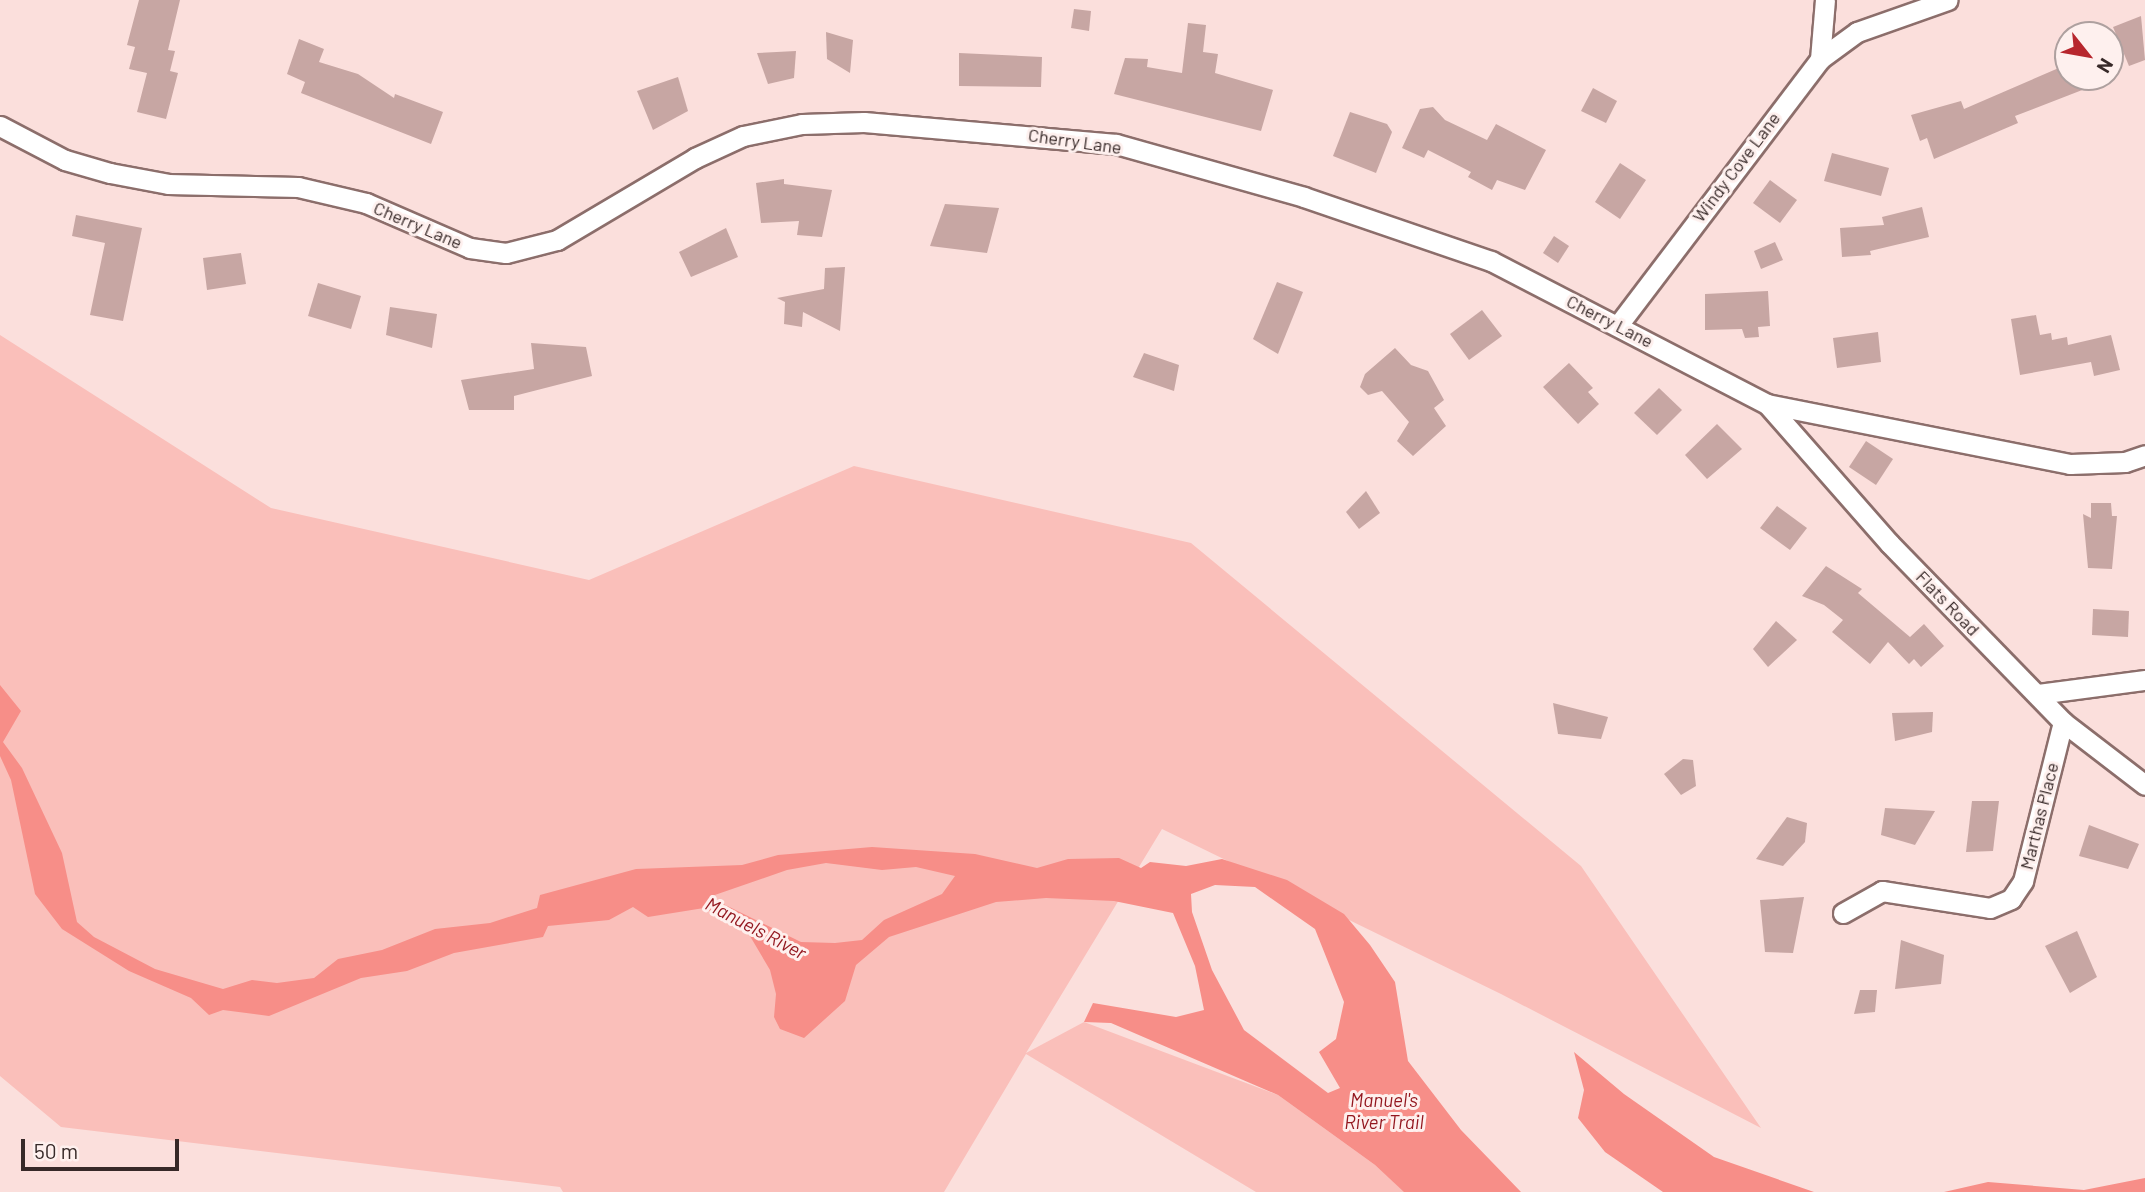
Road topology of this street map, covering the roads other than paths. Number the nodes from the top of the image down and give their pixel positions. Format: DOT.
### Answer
graph roads {
  1 [pos="1825,0"];
  2 [pos="1948,0"];
  3 [pos="1820,59"];
  4 [pos="0,126"];
  5 [pos="1619,324"];
  6 [pos="1767,404"];
  7 [pos="2145,455"];
  8 [pos="2145,680"];
  9 [pos="2038,694"];
  10 [pos="2063,722"];
  11 [pos="2145,785"];
  12 [pos="1843,912"];
  1 -- 3 [label="street"];
  2 -- 3 [label="street"];
  3 -- 5 [label="street, Windy Cove Lane"];
  4 -- 5 [label="street, Cherry Lane"];
  5 -- 6 [label="street, Cherry Lane"];
  6 -- 7 [label="street, Cherry Lane"];
  6 -- 9 [label="street, Flats Road"];
  8 -- 9 [label="street"];
  9 -- 10 [label="street, Flats Road"];
  10 -- 11 [label="street, Flats Road"];
  10 -- 12 [label="street, Marthas Place"];
}
